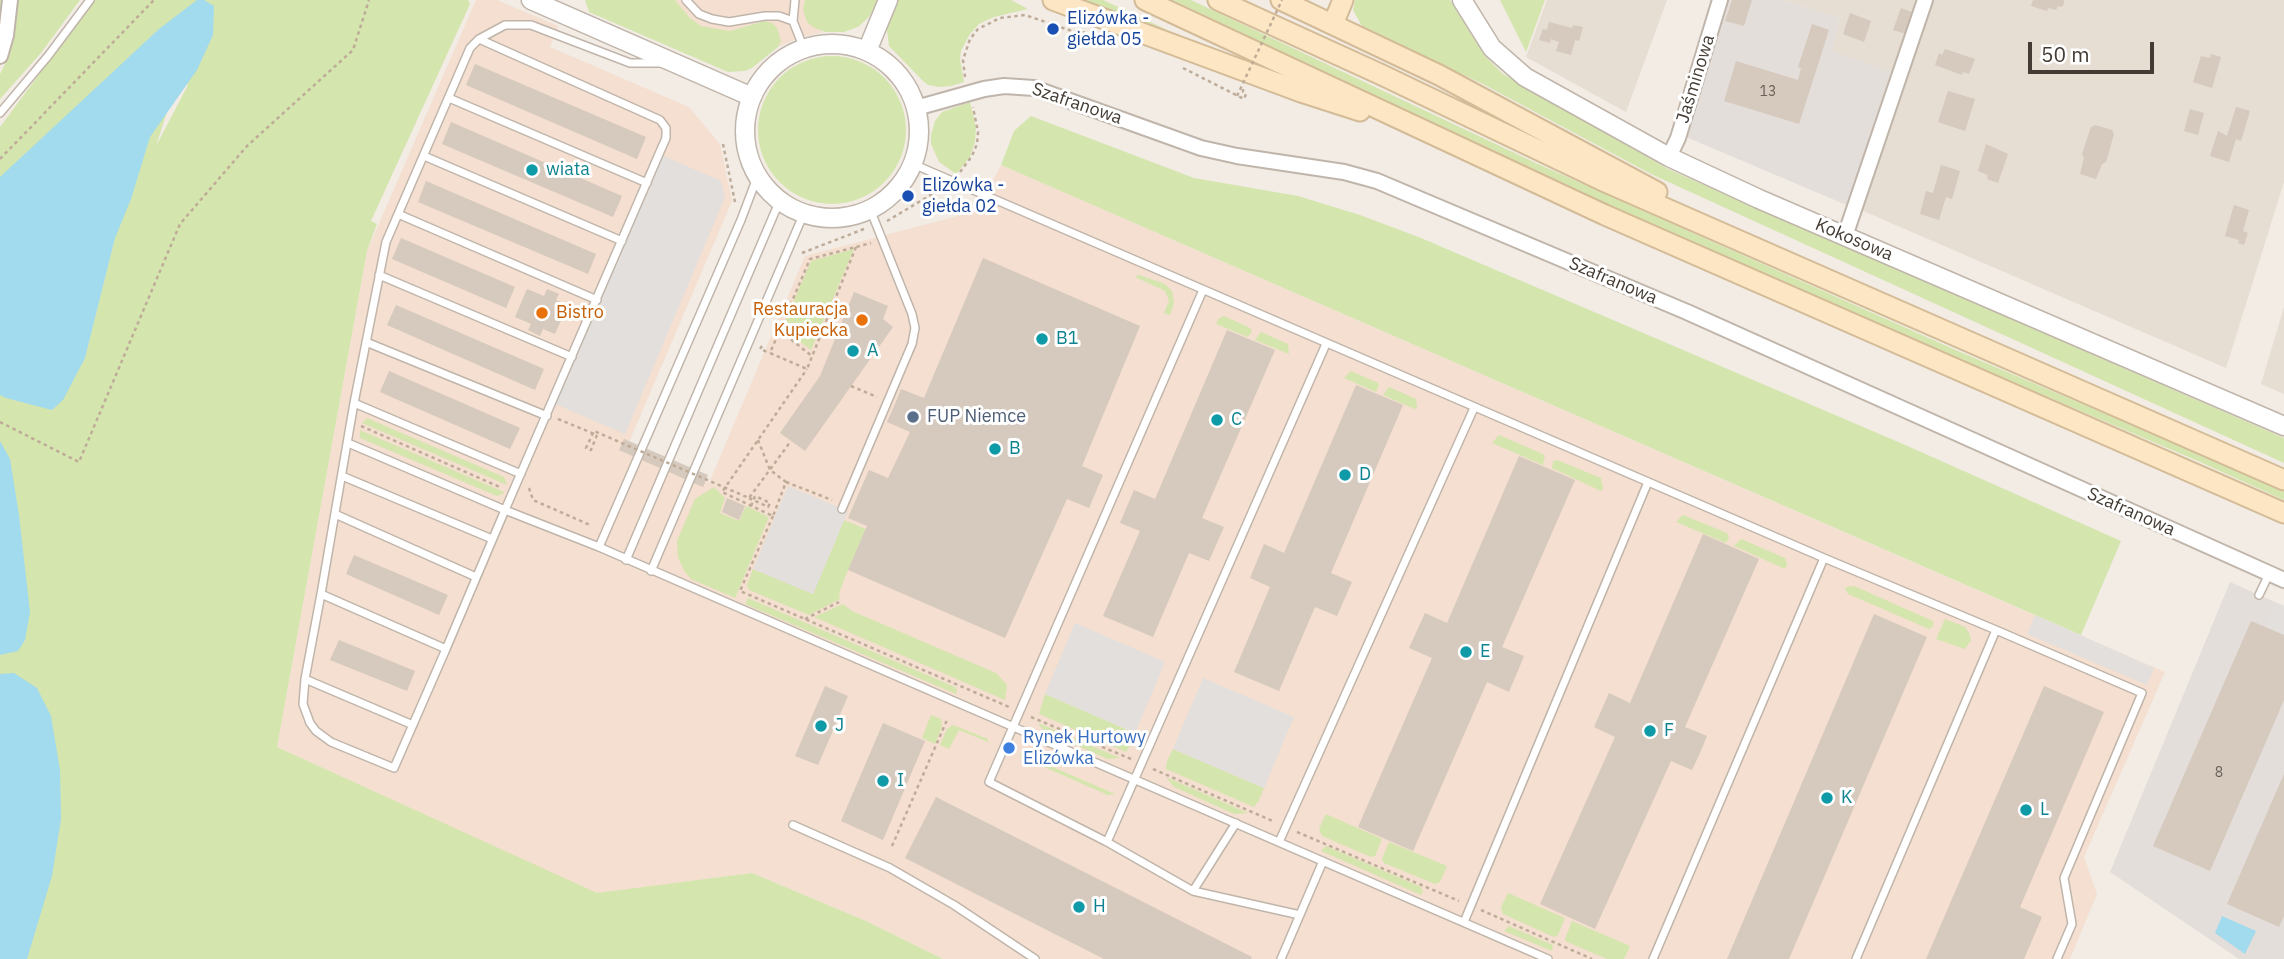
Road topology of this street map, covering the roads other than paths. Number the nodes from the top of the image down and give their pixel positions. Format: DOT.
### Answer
graph roads {
  1 [pos="10,0"];
  2 [pos="90,0"];
  3 [pos="531,0"];
  4 [pos="686,0"];
  5 [pos="795,0"];
  6 [pos="888,0"];
  7 [pos="1053,0"];
  8 [pos="1145,0"];
  9 [pos="1218,0"];
  10 [pos="1282,0"];
  11 [pos="1343,0"];
  12 [pos="1462,0"];
  13 [pos="1720,0"];
  14 [pos="1925,0"];
  15 [pos="793,21"];
  16 [pos="1333,24"];
  17 [pos="479,39"];
  18 [pos="804,49"];
  19 [pos="867,51"];
  20 [pos="0,55"];
  21 [pos="676,64"];
  22 [pos="752,97"];
  23 [pos="449,98"];
  24 [pos="916,108"];
  25 [pos="0,113"];
  26 [pos="1428,132"];
  27 [pos="424,156"];
  28 [pos="1669,157"];
  29 [pos="913,164"];
  30 [pos="758,175"];
  31 [pos="646,183"];
  32 [pos="780,200"];
  33 [pos="870,209"];
  34 [pos="804,213"];
  35 [pos="398,214"];
  36 [pos="1703,226"];
  37 [pos="1845,236"];
  38 [pos="622,241"];
  39 [pos="379,275"];
  40 [pos="1203,290"];
  41 [pos="597,300"];
  42 [pos="366,342"];
  43 [pos="1326,344"];
  44 [pos="572,357"];
  45 [pos="354,403"];
  46 [pos="1474,408"];
  47 [pos="547,416"];
  48 [pos="2284,426"];
  49 [pos="348,443"];
  50 [pos="521,474"];
  51 [pos="342,476"];
  52 [pos="2284,480"];
  53 [pos="1648,482"];
  54 [pos="842,509"];
  55 [pos="505,510"];
  56 [pos="2284,513"];
  57 [pos="335,514"];
  58 [pos="492,540"];
  59 [pos="599,547"];
  60 [pos="1824,558"];
  61 [pos="626,560"];
  62 [pos="652,570"];
  63 [pos="2269,574"];
  64 [pos="476,577"];
  65 [pos="2284,580"];
  66 [pos="321,594"];
  67 [pos="2259,596"];
  68 [pos="1996,630"];
  69 [pos="446,649"];
  70 [pos="306,679"];
  71 [pos="413,725"];
  72 [pos="1012,727"];
  73 [pos="1134,778"];
  74 [pos="1236,823"];
  75 [pos="793,825"];
  76 [pos="1107,842"];
  77 [pos="1279,842"];
  78 [pos="1323,861"];
  79 [pos="1193,891"];
  80 [pos="1300,915"];
  81 [pos="1464,922"];
  82 [pos="1035,959"];
  83 [pos="1281,959"];
  84 [pos="1548,959"];
  85 [pos="1653,959"];
  86 [pos="1856,959"];
  87 [pos="2057,959"];
  1 -- 20 [label="street"];
  2 -- 25 [label="lane"];
  3 -- 21 [label="street"];
  4 -- 15 [label="lane"];
  5 -- 15 [label="lane"];
  6 -- 19 [label="street"];
  7 -- 26 [label="main road"];
  8 -- 26 [label="main road"];
  9 -- 36 [label="main road"];
  10 -- 16 [label="main road"];
  11 -- 16 [label="main road"];
  12 -- 28 [label="street, Kokosowa"];
  13 -- 28 [label="street, Jaśminowa"];
  14 -- 37 [label="street"];
  15 -- 18 [label="lane"];
  16 -- 36 [label="main road"];
  17 -- 21 [label="lane"];
  17 -- 23 [label="lane"];
  17 -- 31 [label="lane"];
  18 -- 19 [label="street"];
  18 -- 22 [label="street"];
  19 -- 24 [label="street"];
  21 -- 22 [label="street"];
  22 -- 30 [label="street"];
  23 -- 27 [label="lane"];
  23 -- 31 [label="lane"];
  24 -- 29 [label="street"];
  24 -- 63 [label="street, Szafranowa"];
  26 -- 56 [label="main road"];
  27 -- 35 [label="lane"];
  27 -- 38 [label="lane"];
  28 -- 37 [label="street, Kokosowa"];
  29 -- 33 [label="street"];
  29 -- 40 [label="lane"];
  30 -- 32 [label="street"];
  30 -- 59 [label="lane"];
  31 -- 38 [label="lane"];
  32 -- 34 [label="street"];
  32 -- 61 [label="lane"];
  33 -- 34 [label="street"];
  33 -- 54 [label="lane"];
  34 -- 62 [label="lane"];
  35 -- 39 [label="lane"];
  35 -- 41 [label="lane"];
  36 -- 52 [label="main road"];
  37 -- 48 [label="street, Kokosowa"];
  38 -- 41 [label="lane"];
  39 -- 42 [label="lane"];
  39 -- 44 [label="lane"];
  40 -- 43 [label="lane"];
  40 -- 72 [label="lane"];
  41 -- 44 [label="lane"];
  42 -- 45 [label="lane"];
  42 -- 47 [label="lane"];
  43 -- 46 [label="lane"];
  43 -- 73 [label="lane"];
  44 -- 47 [label="lane"];
  45 -- 49 [label="lane"];
  45 -- 50 [label="lane"];
  46 -- 53 [label="lane"];
  46 -- 77 [label="lane"];
  47 -- 50 [label="lane"];
  49 -- 51 [label="lane"];
  49 -- 55 [label="lane"];
  50 -- 55 [label="lane"];
  51 -- 57 [label="lane"];
  51 -- 58 [label="lane"];
  53 -- 60 [label="lane"];
  53 -- 81 [label="lane"];
  55 -- 58 [label="lane"];
  55 -- 59 [label="lane"];
  57 -- 64 [label="lane"];
  57 -- 66 [label="lane"];
  58 -- 64 [label="lane"];
  59 -- 61 [label="lane"];
  60 -- 68 [label="lane"];
  60 -- 85 [label="lane"];
  61 -- 62 [label="lane"];
  62 -- 72 [label="lane"];
  63 -- 65 [label="street, Szafranowa"];
  63 -- 67 [label="lane"];
  64 -- 69 [label="lane"];
  66 -- 69 [label="lane"];
  66 -- 70 [label="lane"];
  68 -- 86 [label="lane"];
  68 -- 87 [label="lane"];
  69 -- 71 [label="lane"];
  70 -- 71 [label="lane"];
  70 -- 71 [label="lane"];
  72 -- 73 [label="lane"];
  72 -- 76 [label="lane"];
  73 -- 74 [label="lane"];
  73 -- 76 [label="lane"];
  74 -- 77 [label="lane"];
  74 -- 79 [label="lane"];
  75 -- 82 [label="lane"];
  76 -- 79 [label="lane"];
  77 -- 78 [label="lane"];
  78 -- 80 [label="lane"];
  78 -- 81 [label="lane"];
  79 -- 80 [label="lane"];
  80 -- 83 [label="lane"];
  81 -- 84 [label="lane"];
}
